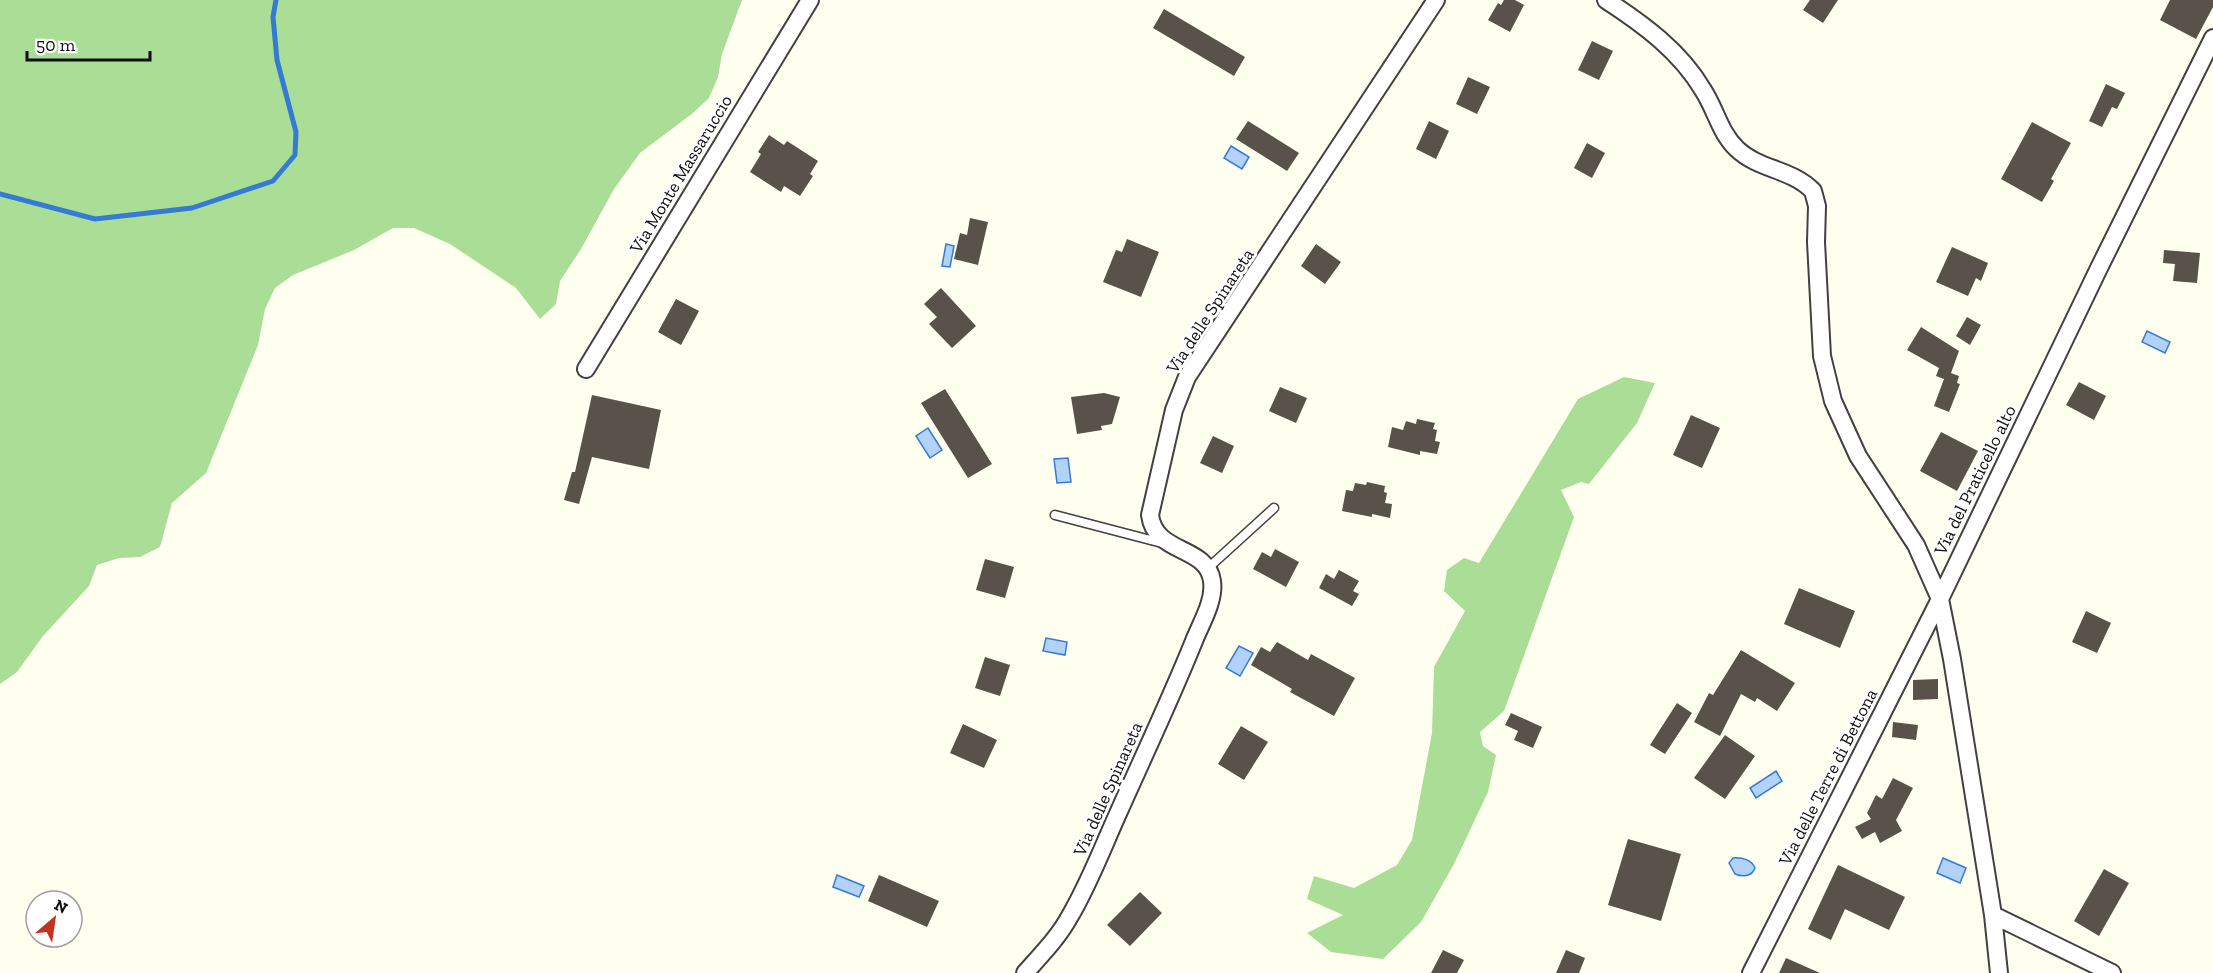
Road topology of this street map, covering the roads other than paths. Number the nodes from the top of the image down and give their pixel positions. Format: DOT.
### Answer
graph roads {
  1 [pos="810,0"];
  2 [pos="1437,0"];
  3 [pos="1606,0"];
  4 [pos="2213,38"];
  5 [pos="586,369"];
  6 [pos="1274,508"];
  7 [pos="1055,515"];
  8 [pos="1169,544"];
  9 [pos="1207,569"];
  10 [pos="1940,599"];
  11 [pos="1993,915"];
  12 [pos="1025,973"];
  13 [pos="1751,973"];
  14 [pos="1999,973"];
  15 [pos="2112,973"];
  1 -- 5 [label="street, Via Monte Massaruccio"];
  2 -- 8 [label="street, Via delle Spinareta"];
  3 -- 10 [label="street"];
  4 -- 10 [label="street, Via del Praticello alto"];
  6 -- 9 [label="lane"];
  7 -- 8 [label="lane"];
  8 -- 9 [label="street, Via delle Spinareta"];
  9 -- 12 [label="street, Via delle Spinareta"];
  10 -- 11 [label="street"];
  10 -- 13 [label="street, Via delle Terre di Bettona"];
  11 -- 14 [label="street"];
  11 -- 15 [label="street"];
}
